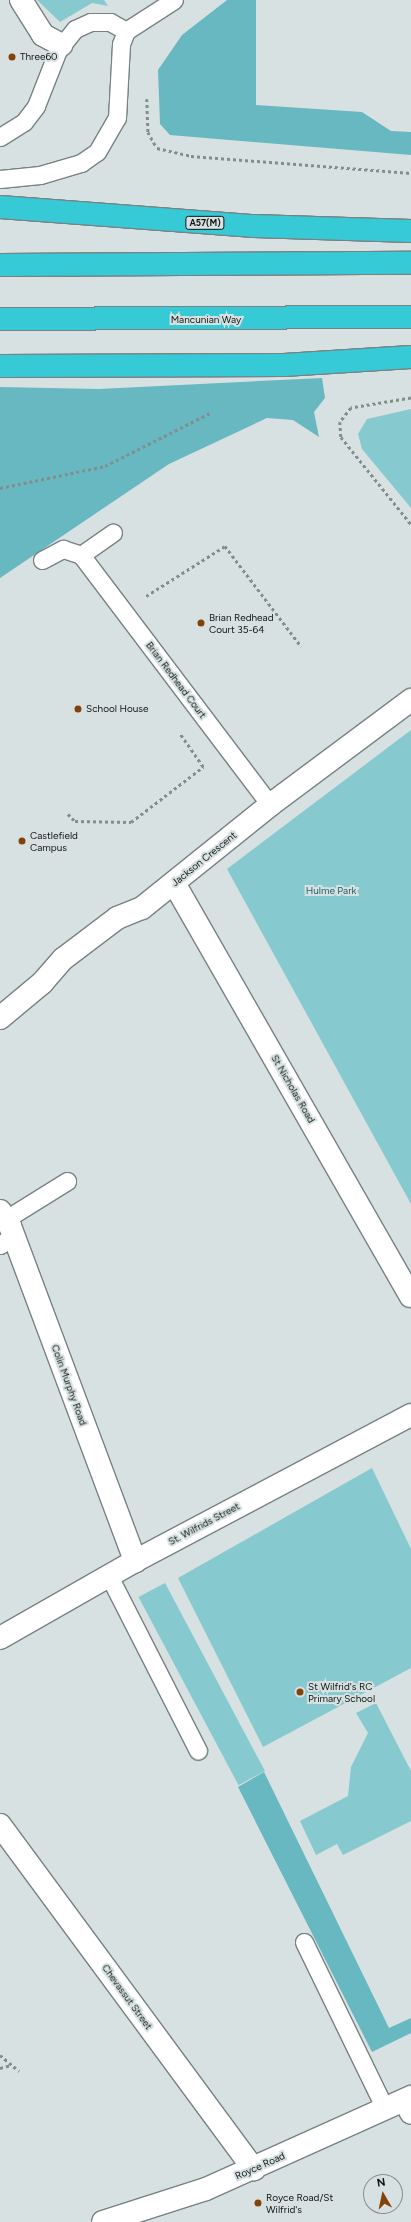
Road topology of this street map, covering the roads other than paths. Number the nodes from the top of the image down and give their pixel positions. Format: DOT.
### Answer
graph roads {
  1 [pos="21,0"];
  2 [pos="174,0"];
  3 [pos="126,31"];
  4 [pos="62,45"];
  5 [pos="0,136"];
  6 [pos="0,179"];
  7 [pos="0,207"];
  8 [pos="411,231"];
  9 [pos="411,263"];
  10 [pos="0,265"];
  11 [pos="411,317"];
  12 [pos="0,320"];
  13 [pos="411,357"];
  14 [pos="0,366"];
  15 [pos="113,532"];
  16 [pos="81,555"];
  17 [pos="42,560"];
  18 [pos="411,700"];
  19 [pos="270,805"];
  20 [pos="174,883"];
  21 [pos="0,1018"];
  22 [pos="67,1181"];
  23 [pos="5,1228"];
  24 [pos="411,1296"];
  25 [pos="410,1418"];
  26 [pos="135,1561"];
  27 [pos="109,1576"];
  28 [pos="0,1638"];
  29 [pos="198,1750"];
  30 [pos="0,1825"];
  31 [pos="304,1942"];
  32 [pos="409,2103"];
  33 [pos="385,2109"];
  34 [pos="254,2169"];
  35 [pos="110,2221"];
  1 -- 4 [label="street"];
  2 -- 3 [label="lane"];
  3 -- 4 [label="lane"];
  3 -- 6 [label="lane"];
  4 -- 5 [label="lane"];
  7 -- 8 [label="highway, A57(M)"];
  9 -- 10 [label="highway"];
  11 -- 12 [label="highway, Mancunian Way"];
  13 -- 14 [label="highway"];
  15 -- 16 [label="lane"];
  16 -- 17 [label="lane"];
  16 -- 19 [label="lane, Brian Redhead Court"];
  18 -- 19 [label="street, Jackson Crescent"];
  19 -- 20 [label="street, Jackson Crescent"];
  20 -- 21 [label="street, Jackson Crescent"];
  20 -- 24 [label="street, St Nicholas Road"];
  22 -- 23 [label="lane"];
  23 -- 26 [label="street, Colin Murphy Road"];
  25 -- 26 [label="street, St. Wilfrids Street"];
  26 -- 27 [label="street, St. Wilfrids Street"];
  27 -- 28 [label="street, St. Wilfrids Street"];
  27 -- 29 [label="lane"];
  30 -- 34 [label="street, Chevassut Street"];
  31 -- 33 [label="lane"];
  32 -- 33 [label="street, Royce Road"];
  33 -- 34 [label="street, Royce Road"];
  34 -- 35 [label="street, Royce Road"];
}
